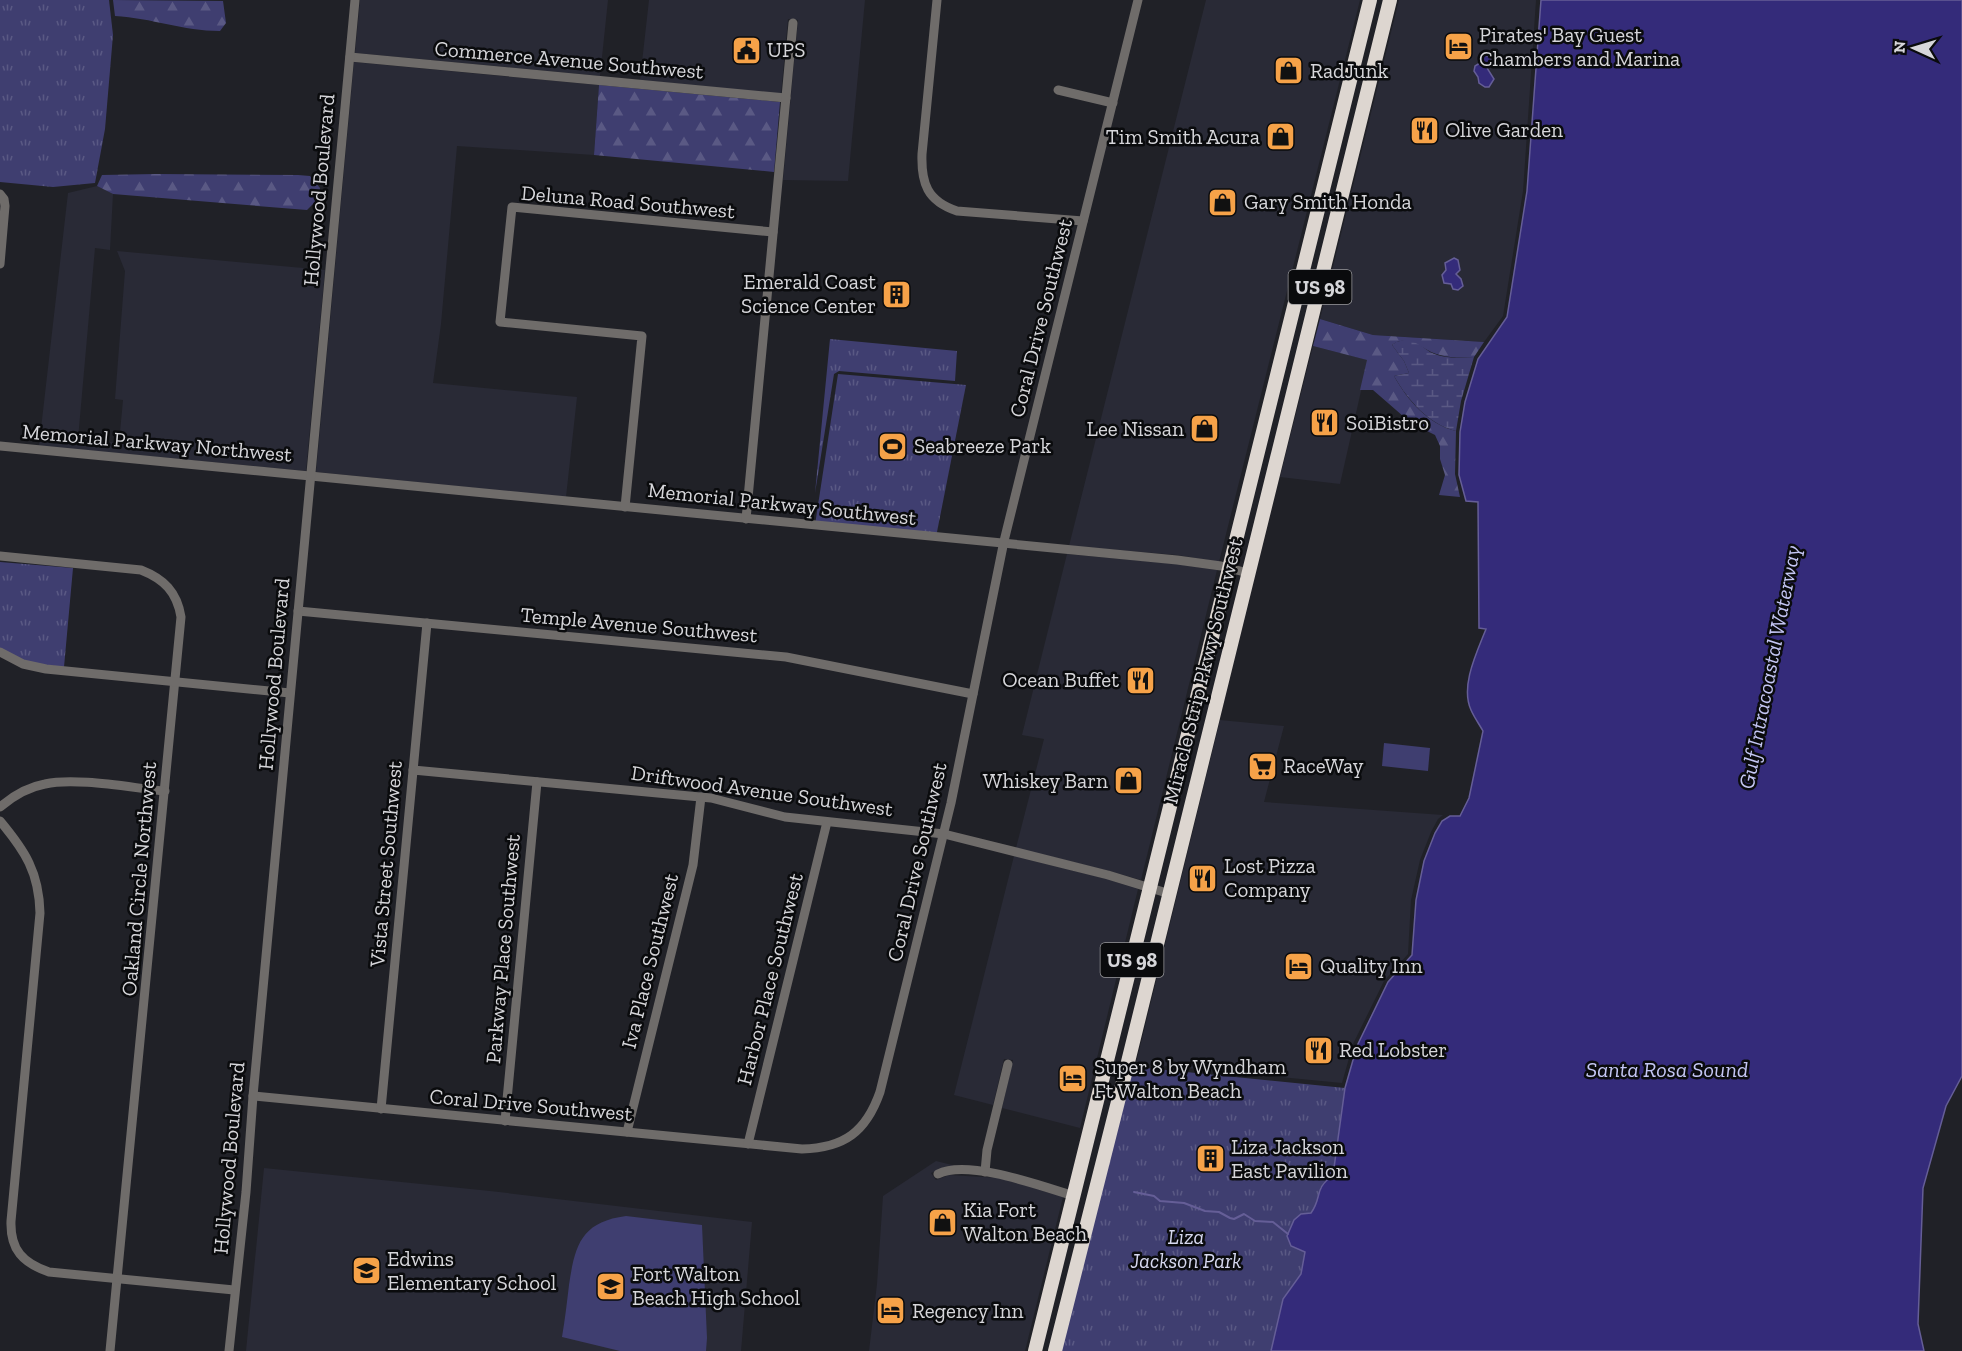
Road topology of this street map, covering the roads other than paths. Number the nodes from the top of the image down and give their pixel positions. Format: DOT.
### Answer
graph roads {
  1 [pos="355,0"];
  2 [pos="937,0"];
  3 [pos="1138,0"];
  4 [pos="1370,0"];
  5 [pos="1390,0"];
  6 [pos="793,23"];
  7 [pos="350,57"];
  8 [pos="1058,90"];
  9 [pos="786,98"];
  10 [pos="1113,103"];
  11 [pos="0,194"];
  12 [pos="1083,221"];
  13 [pos="773,232"];
  14 [pos="0,264"];
  15 [pos="0,446"];
  16 [pos="311,476"];
  17 [pos="625,507"];
  18 [pos="746,519"];
  19 [pos="1004,544"];
  20 [pos="0,556"];
  21 [pos="1229,569"];
  22 [pos="1248,573"];
  23 [pos="298,610"];
  24 [pos="427,623"];
  25 [pos="0,652"];
  26 [pos="176,682"];
  27 [pos="290,693"];
  28 [pos="973,694"];
  29 [pos="413,770"];
  30 [pos="537,782"];
  31 [pos="165,791"];
  32 [pos="701,797"];
  33 [pos="0,807"];
  34 [pos="0,821"];
  35 [pos="827,822"];
  36 [pos="944,834"];
  37 [pos="1150,888"];
  38 [pos="1170,894"];
  39 [pos="1008,1064"];
  40 [pos="253,1096"];
  41 [pos="381,1109"];
  42 [pos="505,1121"];
  43 [pos="627,1132"];
  44 [pos="748,1144"];
  45 [pos="985,1172"];
  46 [pos="938,1174"];
  47 [pos="1074,1196"];
  48 [pos="118,1279"];
  49 [pos="234,1290"];
  50 [pos="110,1351"];
  51 [pos="229,1351"];
  52 [pos="1035,1351"];
  53 [pos="1055,1351"];
  1 -- 7 [label="street, Hollywood Boulevard"];
  2 -- 12 [label="street"];
  3 -- 10 [label="street, Coral Drive Southwest"];
  4 -- 21 [label="highway, Miracle Strip Pkwy Southwest / US 98"];
  5 -- 22 [label="highway, Miracle Strip Pkwy Southwest / US 98"];
  6 -- 9 [label="street"];
  7 -- 9 [label="street, Commerce Avenue Southwest"];
  7 -- 16 [label="street, Hollywood Boulevard"];
  8 -- 10 [label="street"];
  9 -- 13 [label="street"];
  10 -- 12 [label="street, Coral Drive Southwest"];
  11 -- 14 [label="street"];
  12 -- 19 [label="street, Coral Drive Southwest"];
  13 -- 17 [label="street, Deluna Road Southwest"];
  13 -- 18 [label="street"];
  15 -- 16 [label="street, Memorial Parkway Northwest"];
  16 -- 17 [label="street, Memorial Parkway Southwest"];
  16 -- 23 [label="street, Hollywood Boulevard"];
  17 -- 18 [label="street, Memorial Parkway Southwest"];
  18 -- 19 [label="street, Memorial Parkway Southwest"];
  19 -- 21 [label="street, Memorial Parkway Southwest"];
  19 -- 28 [label="street, Coral Drive Southwest"];
  20 -- 26 [label="street, Oakland Circle Northwest"];
  21 -- 22 [label="street, Memorial Parkway Southwest"];
  21 -- 37 [label="highway, Miracle Strip Pkwy Southwest / US 98"];
  22 -- 38 [label="highway, Miracle Strip Pkwy Southwest / US 98"];
  23 -- 24 [label="street, Temple Avenue Southwest"];
  23 -- 27 [label="street, Hollywood Boulevard"];
  24 -- 28 [label="street, Temple Avenue Southwest"];
  24 -- 29 [label="street, Vista Street Southwest"];
  25 -- 26 [label="street"];
  26 -- 27 [label="street"];
  26 -- 31 [label="street, Oakland Circle Northwest"];
  27 -- 40 [label="street, Hollywood Boulevard"];
  28 -- 36 [label="street, Coral Drive Southwest"];
  29 -- 30 [label="street, Driftwood Avenue Southwest"];
  29 -- 41 [label="street, Vista Street Southwest"];
  30 -- 32 [label="street, Driftwood Avenue Southwest"];
  30 -- 42 [label="street, Parkway Place Southwest"];
  31 -- 33 [label="street"];
  31 -- 48 [label="street, Oakland Circle Northwest"];
  32 -- 35 [label="street, Driftwood Avenue Southwest"];
  32 -- 43 [label="street, Iva Place Southwest"];
  34 -- 48 [label="street"];
  35 -- 36 [label="street, Driftwood Avenue Southwest"];
  35 -- 44 [label="street, Harbor Place Southwest"];
  36 -- 37 [label="street, Driftwood Avenue Southwest"];
  36 -- 44 [label="street, Coral Drive Southwest"];
  37 -- 38 [label="street, Driftwood Avenue Southwest"];
  37 -- 47 [label="highway, Miracle Strip Pkwy Southwest / US 98"];
  38 -- 53 [label="highway, Miracle Strip Pkwy Southwest / US 98"];
  39 -- 45 [label="street"];
  40 -- 41 [label="street, Coral Drive Southwest"];
  40 -- 49 [label="street, Hollywood Boulevard"];
  41 -- 42 [label="street, Coral Drive Southwest"];
  42 -- 43 [label="street, Coral Drive Southwest"];
  43 -- 44 [label="street, Coral Drive Southwest"];
  45 -- 46 [label="street"];
  45 -- 47 [label="street"];
  47 -- 52 [label="highway, Miracle Strip Pkwy Southwest / US 98"];
  48 -- 49 [label="street"];
  48 -- 50 [label="street, Oakland Circle Northwest"];
  49 -- 51 [label="street, Hollywood Boulevard"];
}
